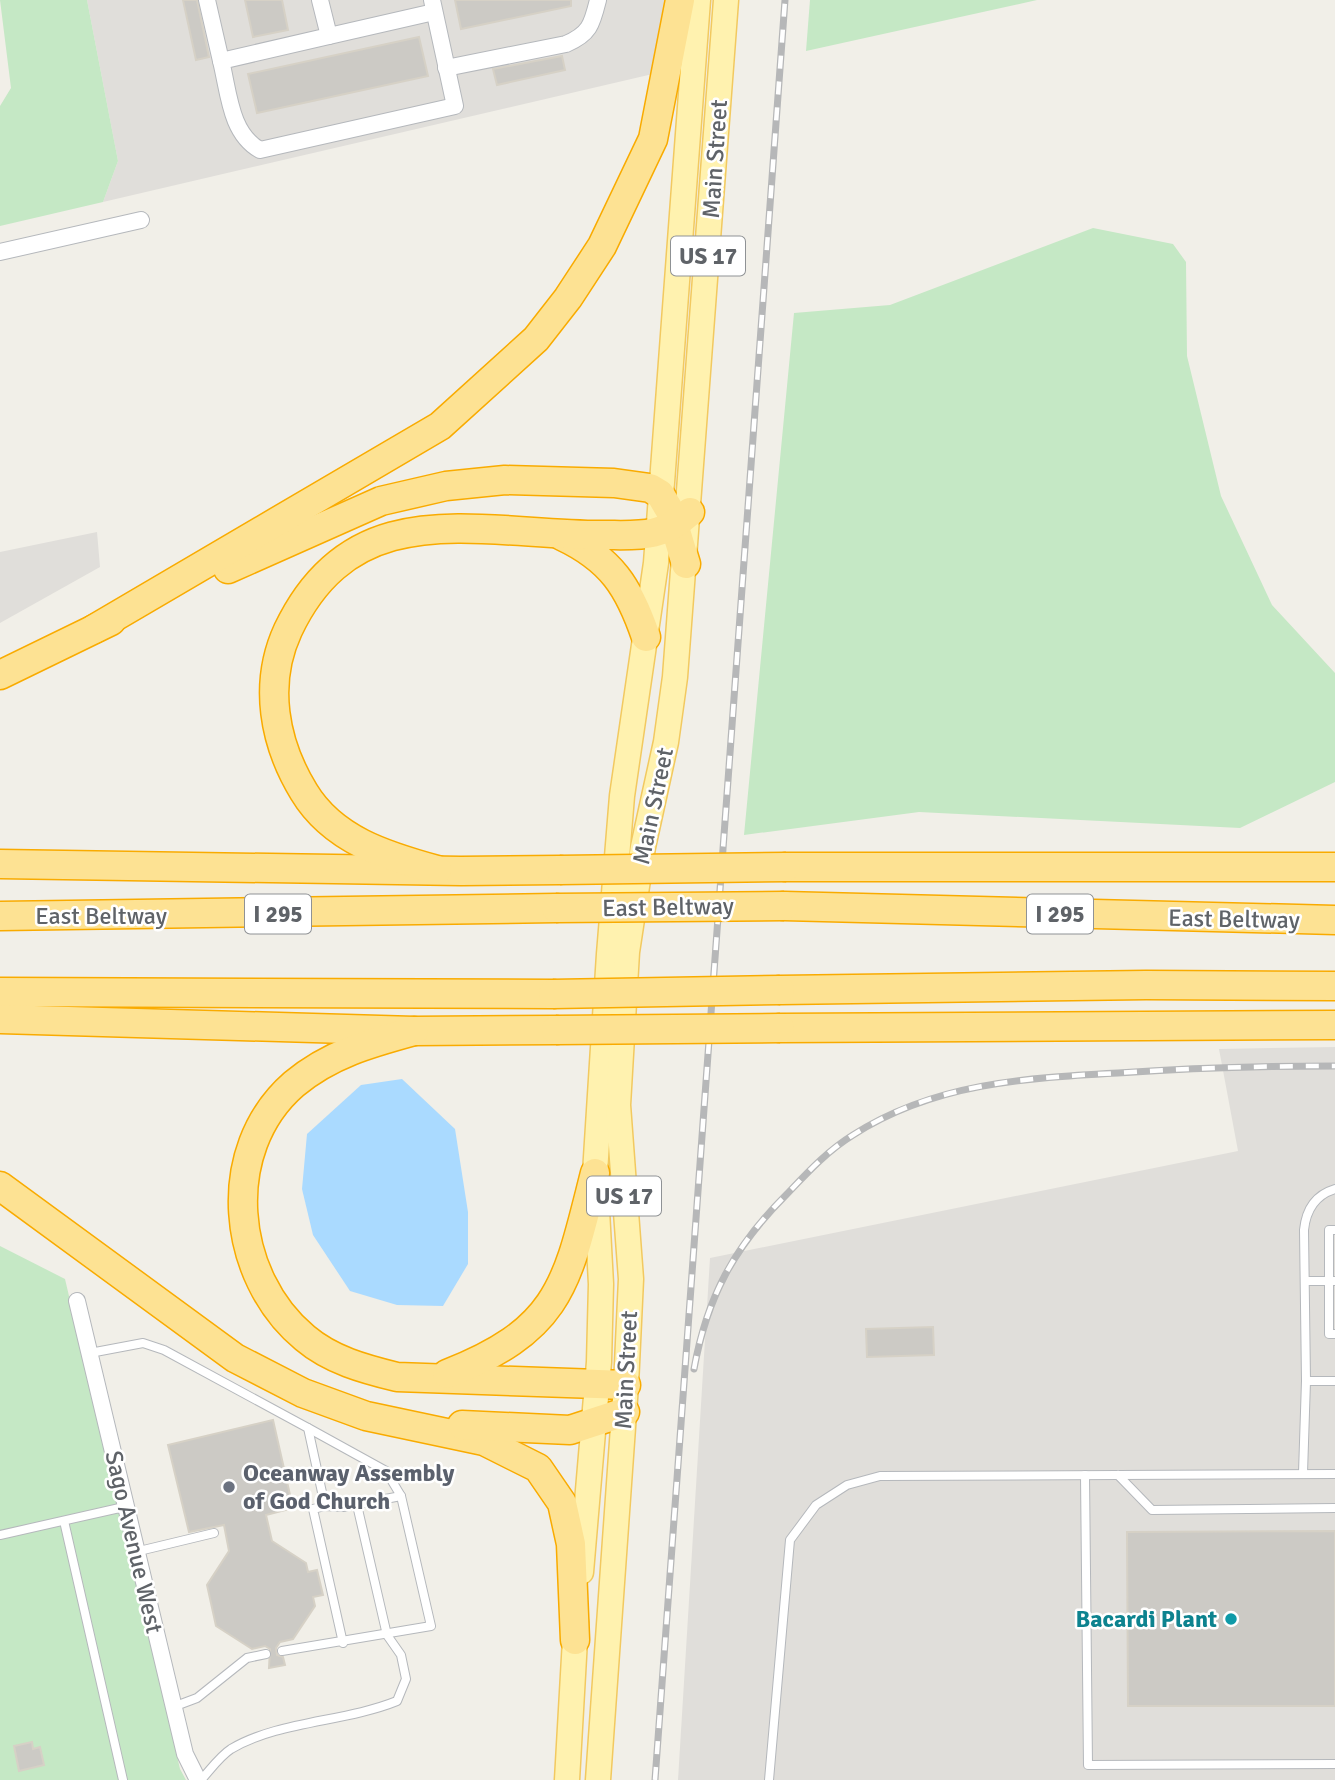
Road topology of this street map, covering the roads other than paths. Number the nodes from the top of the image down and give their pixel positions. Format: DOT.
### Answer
graph roads {
  1 [pos="208,0"];
  2 [pos="320,0"];
  3 [pos="598,0"];
  4 [pos="680,0"];
  5 [pos="698,0"];
  6 [pos="726,0"];
  7 [pos="433,6"];
  8 [pos="329,36"];
  9 [pos="221,61"];
  10 [pos="446,68"];
  11 [pos="141,220"];
  12 [pos="0,252"];
  13 [pos="660,494"];
  14 [pos="674,524"];
  15 [pos="560,535"];
  16 [pos="686,564"];
  17 [pos="94,629"];
  18 [pos="646,637"];
  19 [pos="0,675"];
  20 [pos="0,864"];
  21 [pos="1335,867"];
  22 [pos="437,870"];
  23 [pos="0,916"];
  24 [pos="1335,920"];
  25 [pos="1335,986"];
  26 [pos="0,992"];
  27 [pos="0,1019"];
  28 [pos="1335,1025"];
  29 [pos="414,1031"];
  30 [pos="595,1172"];
  31 [pos="0,1186"];
  32 [pos="1335,1189"];
  33 [pos="1335,1230"];
  34 [pos="1305,1281"];
  35 [pos="1331,1281"];
  36 [pos="77,1301"];
  37 [pos="1335,1334"];
  38 [pos="89,1353"];
  39 [pos="439,1378"];
  40 [pos="1306,1381"];
  41 [pos="1335,1381"];
  42 [pos="597,1385"];
  43 [pos="626,1398"];
  44 [pos="366,1416"];
  45 [pos="595,1422"];
  46 [pos="308,1428"];
  47 [pos="1303,1472"];
  48 [pos="1335,1474"];
  49 [pos="1085,1475"];
  50 [pos="1118,1475"];
  51 [pos="401,1496"];
  52 [pos="357,1505"];
  53 [pos="325,1506"];
  54 [pos="124,1507"];
  55 [pos="1335,1508"];
  56 [pos="64,1521"];
  57 [pos="214,1533"];
  58 [pos="0,1535"];
  59 [pos="135,1552"];
  60 [pos="387,1636"];
  61 [pos="575,1640"];
  62 [pos="343,1643"];
  63 [pos="282,1651"];
  64 [pos="266,1654"];
  65 [pos="173,1707"];
  66 [pos="1335,1764"];
  67 [pos="123,1780"];
  68 [pos="199,1780"];
  69 [pos="567,1780"];
  70 [pos="597,1780"];
  71 [pos="769,1780"];
  1 -- 9 [label="street"];
  2 -- 8 [label="street"];
  3 -- 10 [label="street"];
  4 -- 17 [label="highway"];
  5 -- 13 [label="main road, Main Street / US 17"];
  6 -- 14 [label="main road, Main Street / US 17"];
  7 -- 8 [label="street"];
  7 -- 10 [label="street"];
  8 -- 9 [label="street"];
  9 -- 10 [label="street"];
  11 -- 12 [label="street"];
  13 -- 14 [label="highway"];
  13 -- 17 [label="highway"];
  14 -- 15 [label="highway"];
  14 -- 16 [label="highway"];
  14 -- 18 [label="main road, Main Street / US 17"];
  15 -- 18 [label="highway"];
  15 -- 22 [label="highway"];
  16 -- 43 [label="main road, Main Street / US 17"];
  17 -- 19 [label="highway"];
  18 -- 30 [label="main road, Main Street / US 17"];
  20 -- 22 [label="highway"];
  21 -- 22 [label="highway, bridge"];
  23 -- 24 [label="highway, East Beltway / I 295, bridge"];
  25 -- 26 [label="highway, bridge"];
  27 -- 29 [label="highway"];
  28 -- 29 [label="highway, bridge"];
  29 -- 39 [label="highway"];
  30 -- 39 [label="highway"];
  30 -- 42 [label="main road, Main Street / US 17"];
  31 -- 44 [label="highway"];
  32 -- 34 [label="lane"];
  33 -- 35 [label="lane"];
  34 -- 35 [label="lane"];
  34 -- 40 [label="lane"];
  35 -- 37 [label="lane"];
  36 -- 38 [label="street, Sago Avenue West"];
  38 -- 46 [label="lane"];
  38 -- 54 [label="street, Sago Avenue West"];
  39 -- 42 [label="highway"];
  40 -- 41 [label="lane"];
  40 -- 47 [label="lane"];
  42 -- 43 [label="highway"];
  42 -- 45 [label="main road, Main Street / US 17"];
  43 -- 45 [label="highway"];
  43 -- 70 [label="main road, Main Street / US 17"];
  44 -- 45 [label="highway"];
  44 -- 61 [label="highway"];
  45 -- 61 [label="main road, Main Street / US 17"];
  46 -- 51 [label="lane"];
  46 -- 53 [label="lane"];
  47 -- 48 [label="lane"];
  47 -- 50 [label="lane"];
  49 -- 50 [label="lane"];
  49 -- 66 [label="lane"];
  49 -- 71 [label="lane"];
  50 -- 55 [label="lane"];
  51 -- 52 [label="lane"];
  51 -- 60 [label="lane"];
  52 -- 53 [label="lane"];
  52 -- 60 [label="lane"];
  53 -- 62 [label="lane"];
  54 -- 56 [label="lane"];
  54 -- 59 [label="street, Sago Avenue West"];
  56 -- 58 [label="lane"];
  56 -- 67 [label="lane"];
  57 -- 59 [label="lane"];
  59 -- 65 [label="street, Sago Avenue West"];
  60 -- 62 [label="lane"];
  60 -- 68 [label="lane"];
  61 -- 69 [label="main road, Main Street / US 17"];
  62 -- 63 [label="lane"];
  64 -- 65 [label="lane"];
  65 -- 68 [label="street, Sago Avenue West"];
}
